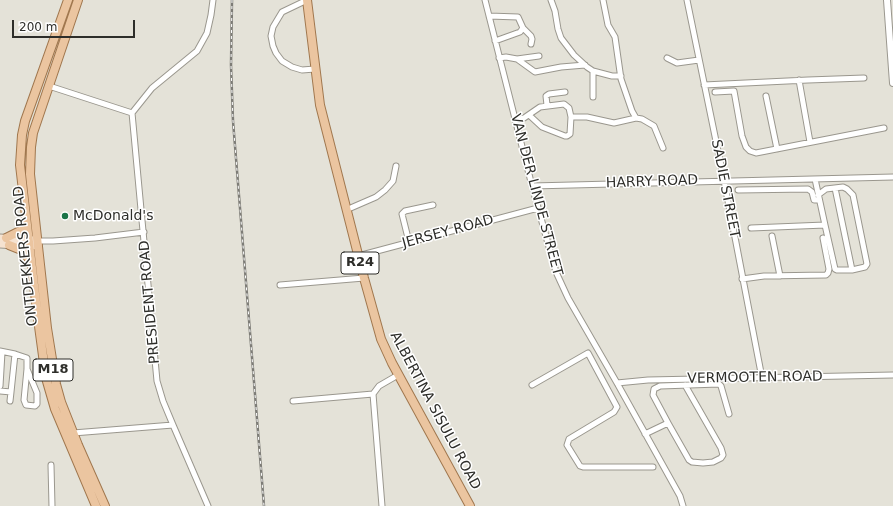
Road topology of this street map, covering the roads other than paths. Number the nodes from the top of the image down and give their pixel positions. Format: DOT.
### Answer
graph roads {
  1 [pos="68,0"];
  2 [pos="78,0"];
  3 [pos="213,0"];
  4 [pos="307,0"];
  5 [pos="485,0"];
  6 [pos="551,0"];
  7 [pos="603,0"];
  8 [pos="687,0"];
  9 [pos="887,0"];
  10 [pos="489,16"];
  11 [pos="522,28"];
  12 [pos="495,41"];
  13 [pos="531,44"];
  14 [pos="539,56"];
  15 [pos="499,58"];
  16 [pos="667,58"];
  17 [pos="517,59"];
  18 [pos="699,60"];
  19 [pos="584,65"];
  20 [pos="315,69"];
  21 [pos="593,71"];
  22 [pos="621,76"];
  23 [pos="864,78"];
  24 [pos="799,80"];
  25 [pos="893,83"];
  26 [pos="704,85"];
  27 [pos="49,86"];
  28 [pos="565,92"];
  29 [pos="715,92"];
  30 [pos="766,96"];
  31 [pos="593,97"];
  32 [pos="547,105"];
  33 [pos="132,113"];
  34 [pos="529,115"];
  35 [pos="570,117"];
  36 [pos="636,118"];
  37 [pos="516,120"];
  38 [pos="884,128"];
  39 [pos="810,142"];
  40 [pos="663,148"];
  41 [pos="777,149"];
  42 [pos="396,166"];
  43 [pos="893,176"];
  44 [pos="815,179"];
  45 [pos="724,180"];
  46 [pos="532,186"];
  47 [pos="835,188"];
  48 [pos="738,190"];
  49 [pos="817,194"];
  50 [pos="433,205"];
  51 [pos="538,208"];
  52 [pos="346,210"];
  53 [pos="26,212"];
  54 [pos="825,225"];
  55 [pos="751,228"];
  56 [pos="144,232"];
  57 [pos="772,236"];
  58 [pos="823,238"];
  59 [pos="4,241"];
  60 [pos="409,242"];
  61 [pos="33,243"];
  62 [pos="358,256"];
  63 [pos="32,264"];
  64 [pos="852,270"];
  65 [pos="780,276"];
  66 [pos="364,278"];
  67 [pos="742,279"];
  68 [pos="280,285"];
  69 [pos="1,352"];
  70 [pos="15,354"];
  71 [pos="28,368"];
  72 [pos="398,375"];
  73 [pos="612,375"];
  74 [pos="893,375"];
  75 [pos="762,378"];
  76 [pos="604,380"];
  77 [pos="617,382"];
  78 [pos="532,385"];
  79 [pos="685,385"];
  80 [pos="0,386"];
  81 [pos="607,387"];
  82 [pos="0,391"];
  83 [pos="11,392"];
  84 [pos="373,394"];
  85 [pos="10,401"];
  86 [pos="293,401"];
  87 [pos="729,414"];
  88 [pos="668,423"];
  89 [pos="173,425"];
  90 [pos="73,433"];
  91 [pos="645,434"];
  92 [pos="51,465"];
  93 [pos="653,467"];
  94 [pos="52,506"];
  95 [pos="96,506"];
  96 [pos="105,506"];
  97 [pos="208,506"];
  98 [pos="382,506"];
  99 [pos="470,506"];
  100 [pos="683,506"];
  1 -- 53 [label="main road, ONTDEKKERS ROAD / M18"];
  2 -- 27 [label="main road, ONTDEKKERS ROAD / M18"];
  3 -- 33 [label="street"];
  4 -- 20 [label="main road, ALBERTINA SISULU ROAD / R24"];
  4 -- 20 [label="street"];
  5 -- 10 [label="street, VAN DER LINDE STREET"];
  6 -- 19 [label="street"];
  7 -- 22 [label="street"];
  8 -- 18 [label="street, SADIE STREET"];
  9 -- 25 [label="street"];
  10 -- 11 [label="street"];
  10 -- 12 [label="street, VAN DER LINDE STREET"];
  11 -- 12 [label="street"];
  11 -- 13 [label="street"];
  12 -- 15 [label="street, VAN DER LINDE STREET"];
  14 -- 17 [label="street"];
  15 -- 17 [label="street"];
  15 -- 37 [label="street, VAN DER LINDE STREET"];
  16 -- 18 [label="street"];
  17 -- 19 [label="street"];
  18 -- 26 [label="street, SADIE STREET"];
  19 -- 21 [label="street"];
  20 -- 52 [label="main road, ALBERTINA SISULU ROAD / R24"];
  21 -- 22 [label="street"];
  21 -- 31 [label="street"];
  22 -- 36 [label="street"];
  23 -- 24 [label="street"];
  24 -- 26 [label="street"];
  24 -- 39 [label="street"];
  26 -- 45 [label="street, SADIE STREET"];
  27 -- 33 [label="street"];
  27 -- 61 [label="main road, ONTDEKKERS ROAD / M18"];
  28 -- 32 [label="street"];
  29 -- 41 [label="street"];
  30 -- 41 [label="street"];
  32 -- 34 [label="street"];
  32 -- 35 [label="street"];
  33 -- 56 [label="street, PRESIDENT ROAD"];
  34 -- 35 [label="street"];
  34 -- 37 [label="street"];
  35 -- 36 [label="street"];
  36 -- 40 [label="street"];
  37 -- 46 [label="street, VAN DER LINDE STREET"];
  38 -- 39 [label="street"];
  39 -- 41 [label="street"];
  42 -- 52 [label="street"];
  43 -- 44 [label="street, HARRY ROAD"];
  44 -- 45 [label="street, HARRY ROAD"];
  44 -- 49 [label="street"];
  45 -- 46 [label="street, HARRY ROAD"];
  45 -- 67 [label="street, SADIE STREET"];
  46 -- 51 [label="street, VAN DER LINDE STREET"];
  47 -- 49 [label="street"];
  47 -- 64 [label="street"];
  47 -- 64 [label="street"];
  48 -- 49 [label="street"];
  49 -- 54 [label="street"];
  50 -- 60 [label="street"];
  51 -- 60 [label="street, JERSEY ROAD"];
  51 -- 73 [label="street, VAN DER LINDE STREET"];
  52 -- 62 [label="main road, ALBERTINA SISULU ROAD / R24"];
  53 -- 59 [label="main road"];
  53 -- 61 [label="main road, ONTDEKKERS ROAD / M18"];
  54 -- 55 [label="street"];
  54 -- 64 [label="street"];
  56 -- 61 [label="street"];
  56 -- 89 [label="street, PRESIDENT ROAD"];
  57 -- 65 [label="street"];
  58 -- 65 [label="street"];
  59 -- 61 [label="main road"];
  59 -- 63 [label="main road"];
  60 -- 62 [label="street, JERSEY ROAD"];
  61 -- 63 [label="main road, ONTDEKKERS ROAD / M18"];
  61 -- 90 [label="main road, ONTDEKKERS ROAD / M18"];
  62 -- 66 [label="main road, ALBERTINA SISULU ROAD / R24"];
  63 -- 95 [label="main road, ONTDEKKERS ROAD / M18"];
  65 -- 67 [label="street"];
  66 -- 68 [label="street"];
  66 -- 72 [label="main road, ALBERTINA SISULU ROAD / R24"];
  67 -- 75 [label="street, SADIE STREET"];
  69 -- 70 [label="street"];
  69 -- 80 [label="street"];
  70 -- 71 [label="street"];
  70 -- 83 [label="street"];
  71 -- 71 [label="street"];
  72 -- 84 [label="street"];
  72 -- 99 [label="main road, ALBERTINA SISULU ROAD / R24"];
  73 -- 76 [label="street"];
  73 -- 77 [label="street, VAN DER LINDE STREET"];
  74 -- 75 [label="street, VERMOOTEN ROAD"];
  75 -- 77 [label="street, VERMOOTEN ROAD"];
  76 -- 78 [label="street"];
  76 -- 81 [label="street"];
  77 -- 81 [label="street"];
  77 -- 91 [label="street, VAN DER LINDE STREET"];
  79 -- 87 [label="street"];
  79 -- 88 [label="street"];
  79 -- 88 [label="street"];
  81 -- 93 [label="street"];
  82 -- 83 [label="street"];
  83 -- 85 [label="street"];
  84 -- 86 [label="street"];
  84 -- 98 [label="street"];
  88 -- 91 [label="street"];
  89 -- 90 [label="street"];
  89 -- 97 [label="street, PRESIDENT ROAD"];
  90 -- 96 [label="main road, ONTDEKKERS ROAD / M18"];
  91 -- 100 [label="street, VAN DER LINDE STREET"];
  92 -- 94 [label="street"];
}
